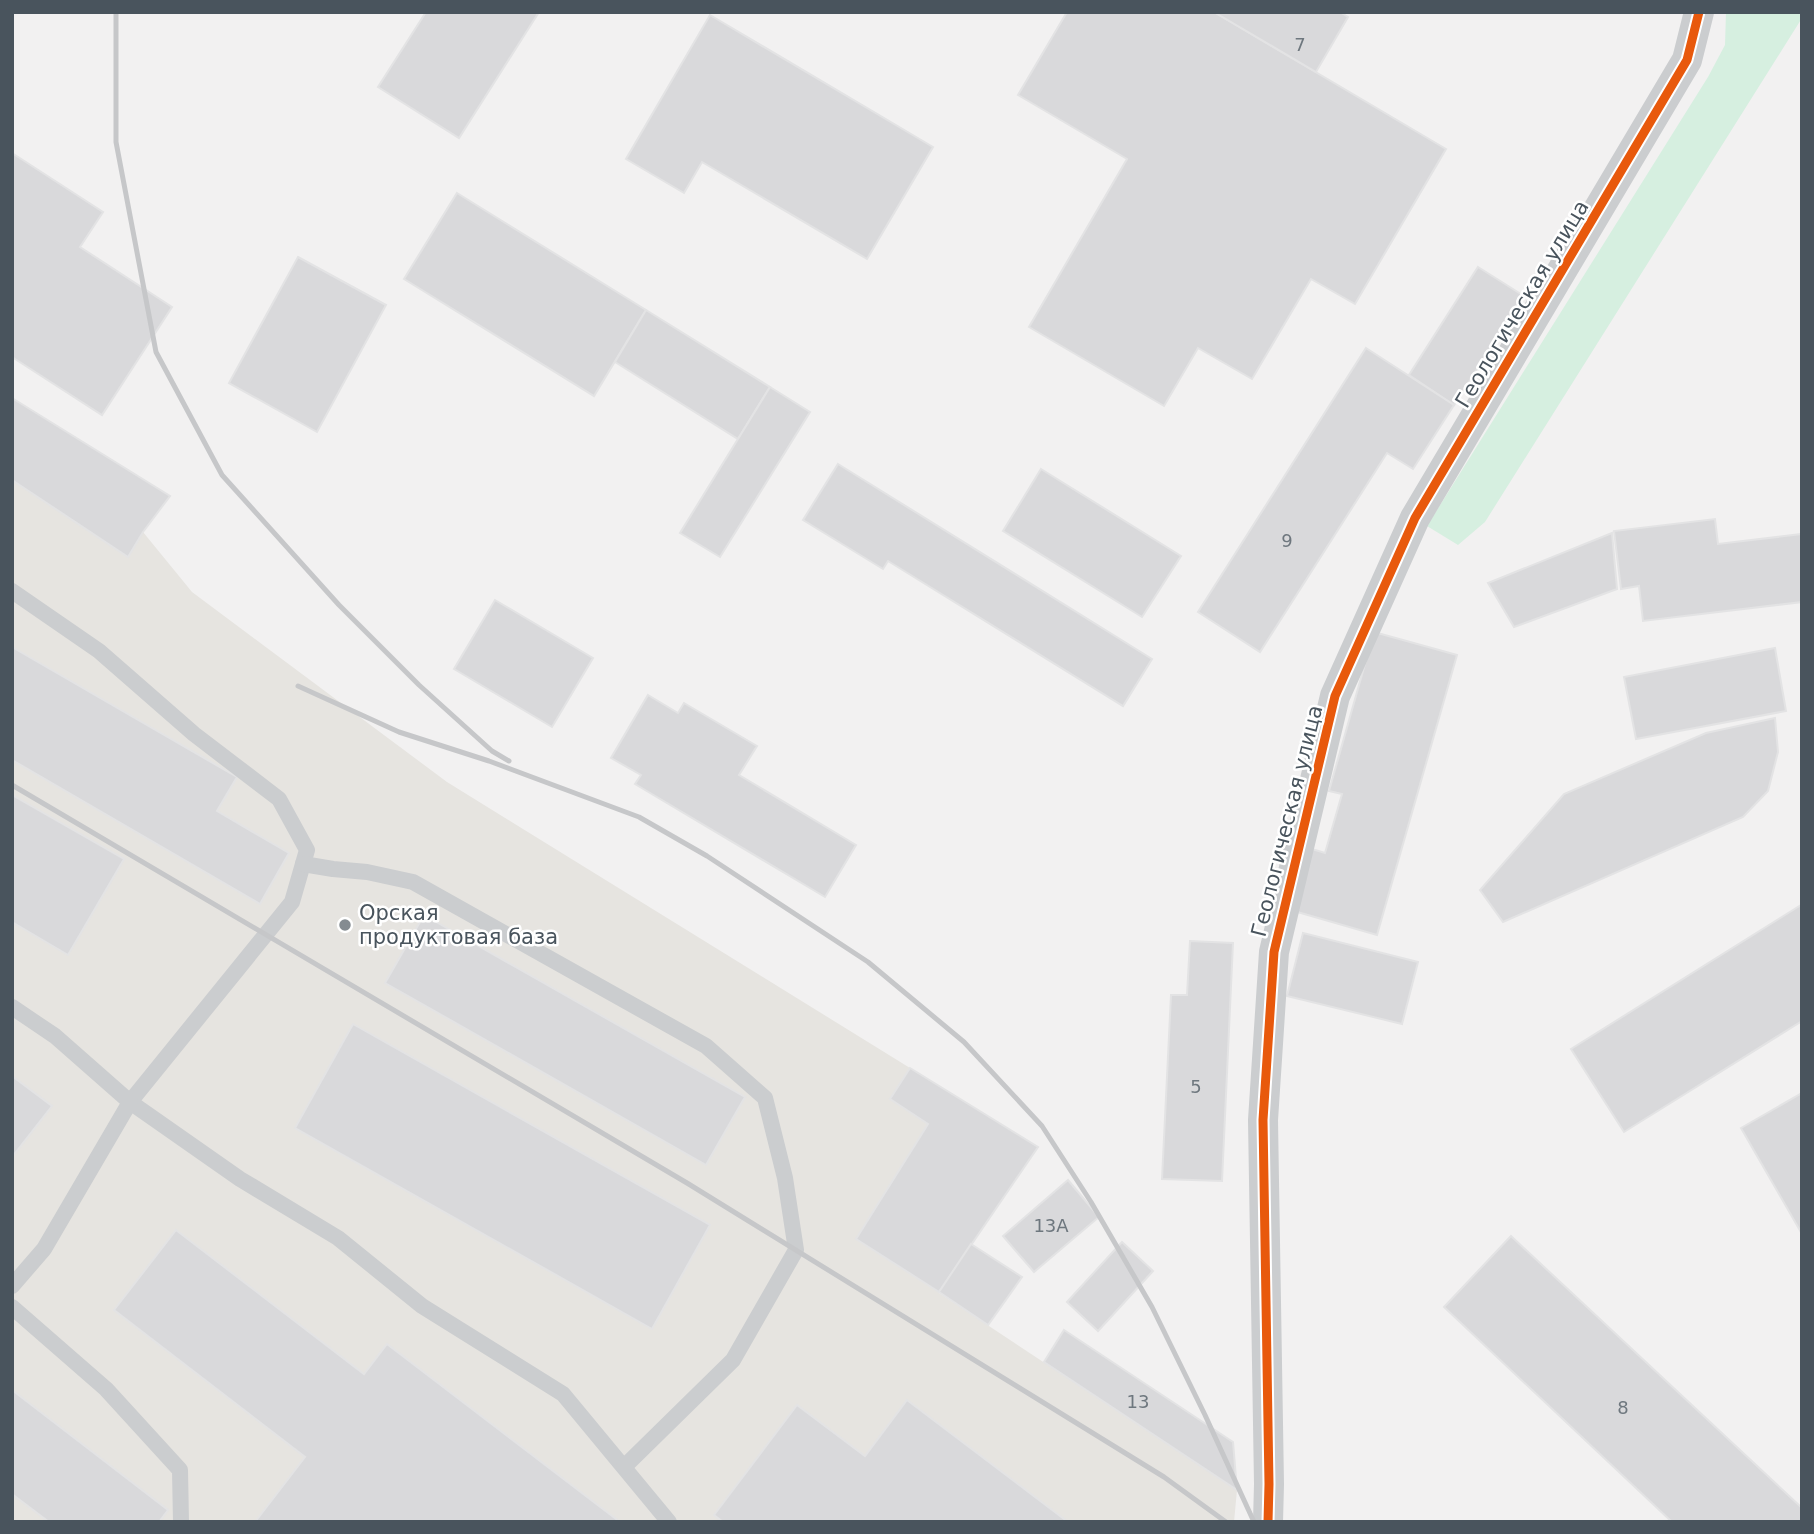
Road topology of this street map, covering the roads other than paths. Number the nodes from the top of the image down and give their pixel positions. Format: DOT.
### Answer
graph roads {
  1 [pos="1699,12"];
  2 [pos="12,591"];
  3 [pos="303,864"];
  4 [pos="12,1007"];
  5 [pos="130,1102"];
  6 [pos="12,1286"];
  7 [pos="12,1307"];
  8 [pos="624,1466"];
  9 [pos="181,1522"];
  10 [pos="669,1522"];
  11 [pos="1268,1522"];
  1 -- 11 [label="street, Геологическая улица"];
  2 -- 3 [label="lane"];
  3 -- 5 [label="lane"];
  3 -- 8 [label="lane"];
  4 -- 5 [label="lane"];
  5 -- 6 [label="lane"];
  5 -- 8 [label="lane"];
  7 -- 9 [label="lane"];
  8 -- 10 [label="lane"];
}
